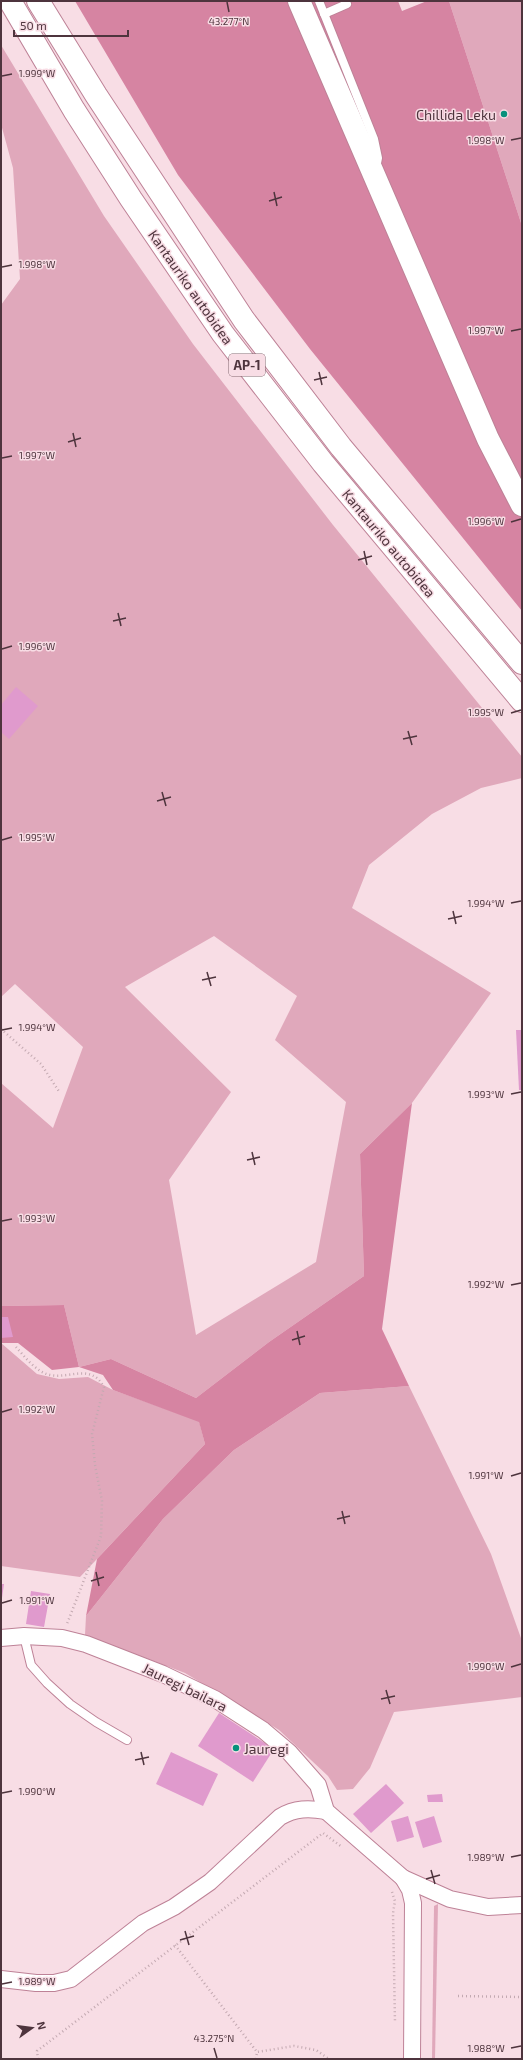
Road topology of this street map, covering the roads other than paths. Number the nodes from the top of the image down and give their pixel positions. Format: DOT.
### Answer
graph roads {
  1 [pos="10,1"];
  2 [pos="38,1"];
  3 [pos="299,1"];
  4 [pos="319,1"];
  5 [pos="346,1"];
  6 [pos="324,14"];
  7 [pos="373,175"];
  8 [pos="522,505"];
  9 [pos="522,662"];
  10 [pos="522,701"];
  11 [pos="24,1636"];
  12 [pos="1,1638"];
  13 [pos="127,1740"];
  14 [pos="326,1811"];
  15 [pos="397,1881"];
  16 [pos="440,1893"];
  17 [pos="412,1900"];
  18 [pos="522,1905"];
  19 [pos="1,1979"];
  20 [pos="412,2059"];
  1 -- 10 [label="main road, Kantauriko autobidea / AP-1"];
  2 -- 9 [label="main road, Kantauriko autobidea / AP-1"];
  3 -- 7 [label="main road"];
  4 -- 6 [label="lane"];
  5 -- 6 [label="lane"];
  6 -- 7 [label="lane"];
  7 -- 8 [label="main road"];
  11 -- 12 [label="street, Jauregi bailara"];
  11 -- 13 [label="lane"];
  11 -- 14 [label="street, Jauregi bailara"];
  14 -- 15 [label="street"];
  14 -- 19 [label="street"];
  15 -- 16 [label="street"];
  15 -- 17 [label="street"];
  16 -- 17 [label="street"];
  16 -- 18 [label="street"];
  17 -- 20 [label="street"];
}
